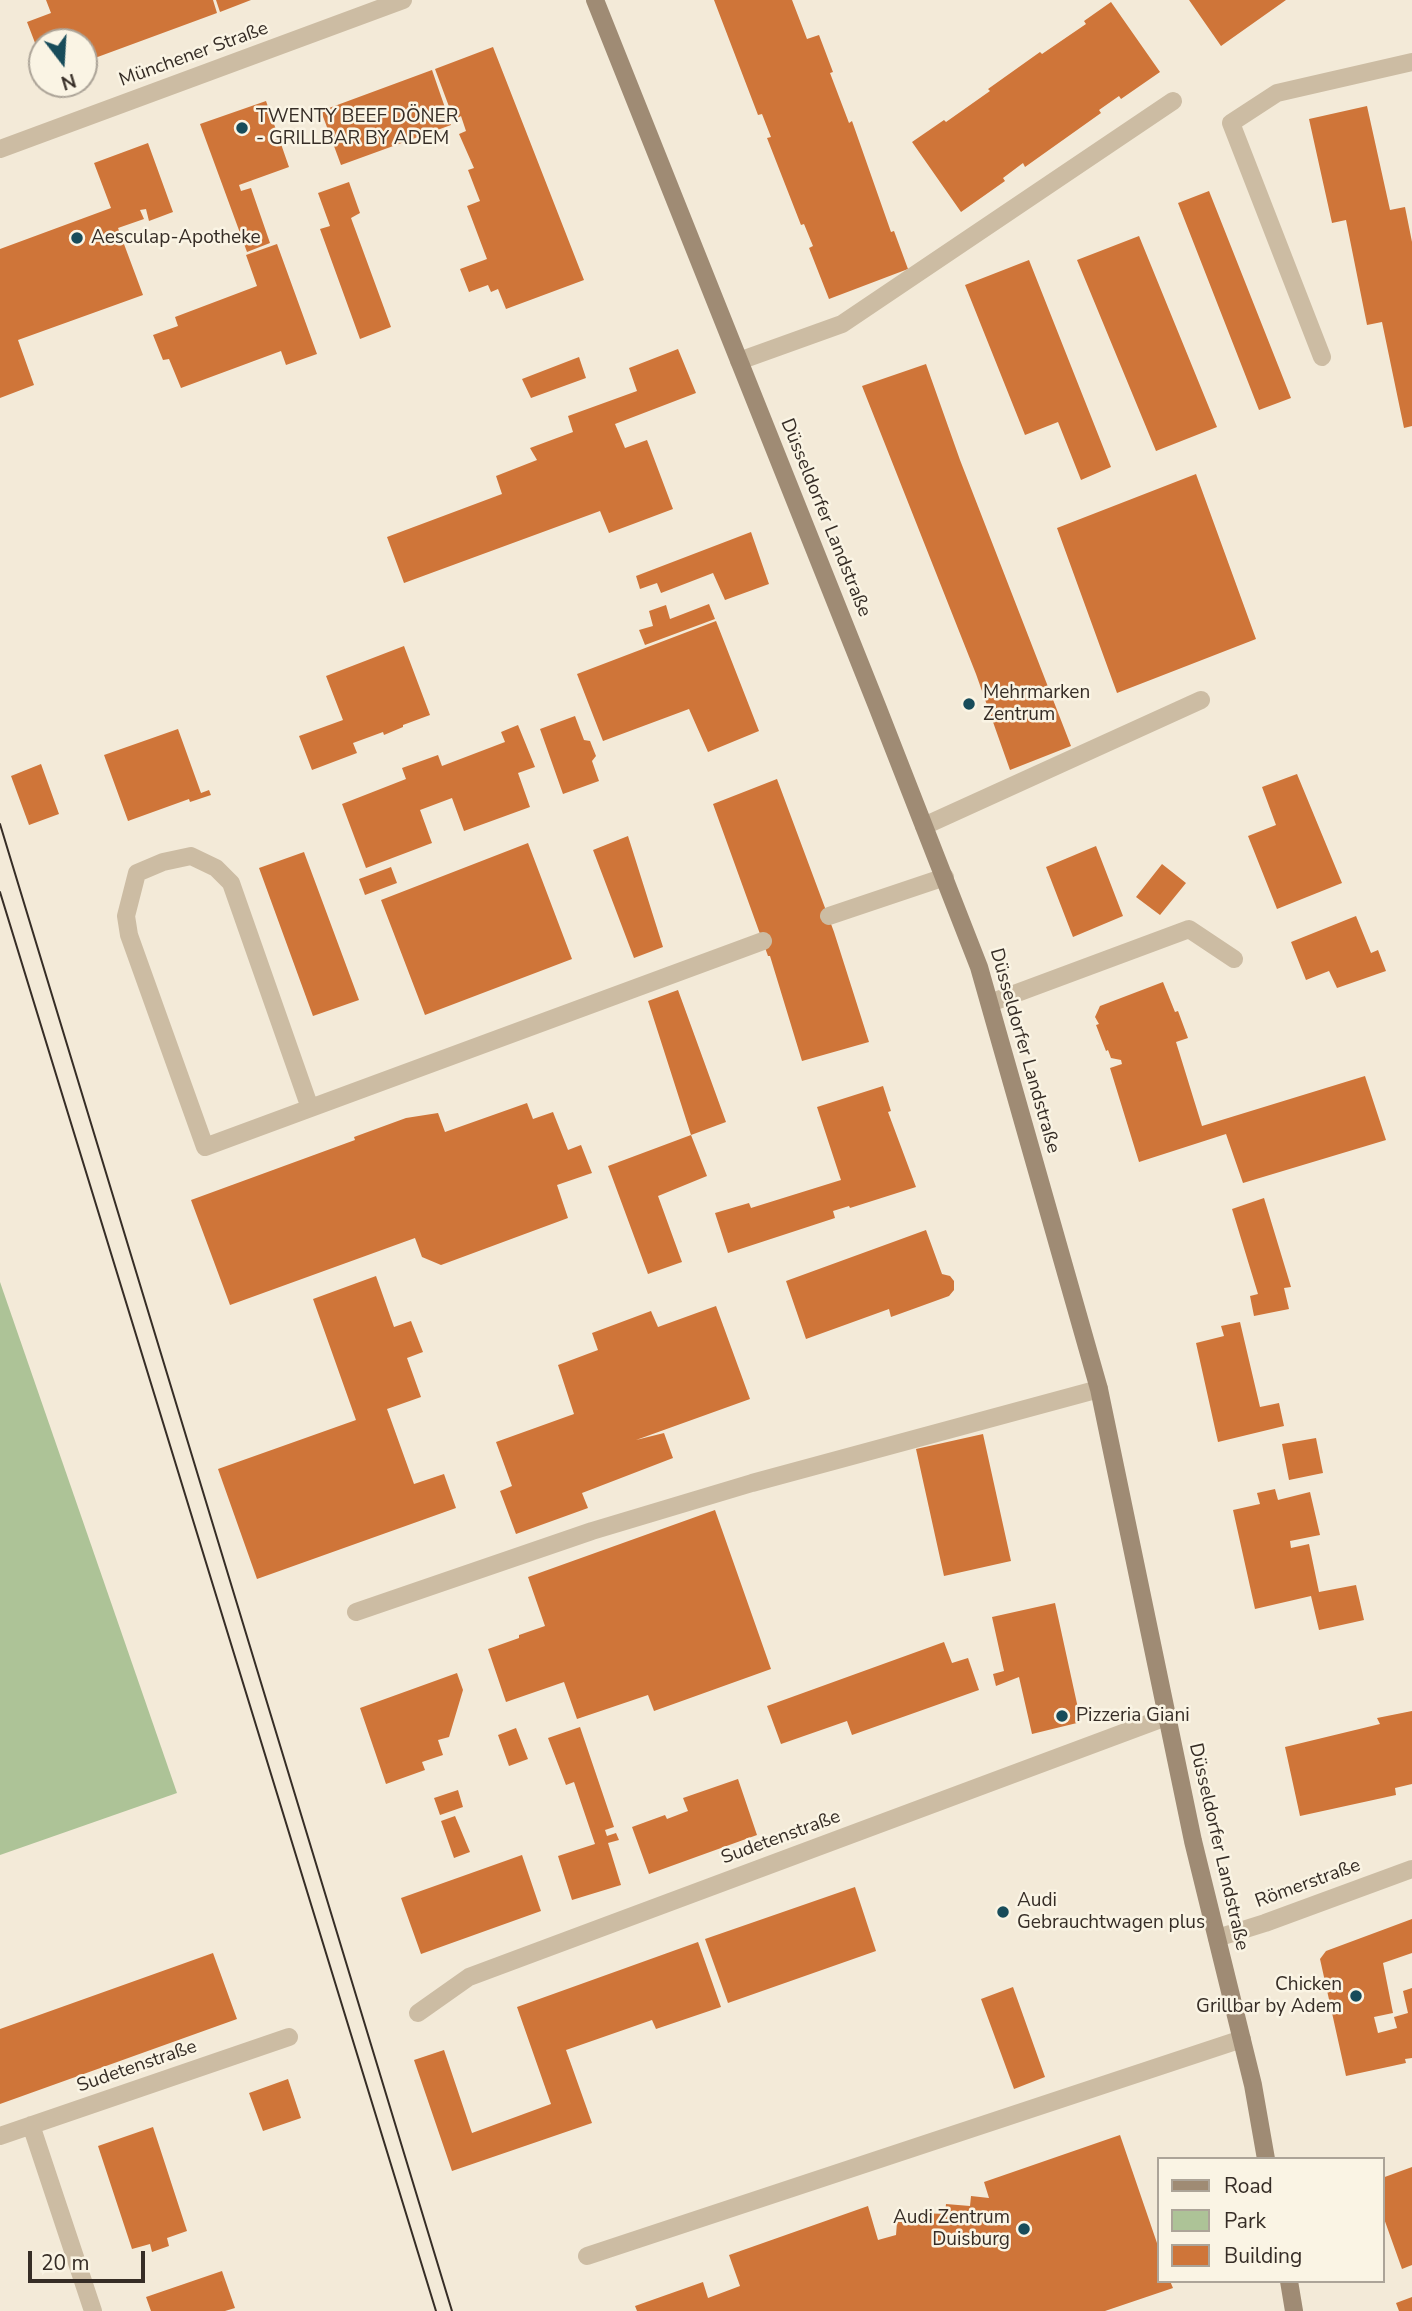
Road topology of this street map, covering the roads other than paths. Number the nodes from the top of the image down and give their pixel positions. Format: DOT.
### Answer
graph roads {
  1 [pos="403,0"];
  2 [pos="595,0"];
  3 [pos="1412,62"];
  4 [pos="1173,101"];
  5 [pos="0,149"];
  6 [pos="1322,357"];
  7 [pos="739,361"];
  8 [pos="1201,700"];
  9 [pos="924,826"];
  10 [pos="945,877"];
  11 [pos="828,916"];
  12 [pos="763,941"];
  13 [pos="1234,959"];
  14 [pos="990,1003"];
  15 [pos="310,1108"];
  16 [pos="1099,1389"];
  17 [pos="356,1612"];
  18 [pos="1166,1717"];
  19 [pos="1412,1869"];
  20 [pos="1217,1938"];
  21 [pos="418,2013"];
  22 [pos="289,2037"];
  23 [pos="1242,2039"];
  24 [pos="31,2125"];
  25 [pos="0,2136"];
  26 [pos="1266,2157"];
  27 [pos="587,2256"];
  28 [pos="1289,2283"];
  29 [pos="93,2311"];
  30 [pos="1294,2311"];
  1 -- 5 [label="street, Münchener Straße"];
  2 -- 7 [label="main road, Düsseldorfer Landstraße"];
  3 -- 6 [label="street"];
  4 -- 7 [label="street"];
  7 -- 9 [label="main road, Düsseldorfer Landstraße"];
  8 -- 9 [label="street"];
  9 -- 10 [label="main road, Düsseldorfer Landstraße"];
  10 -- 11 [label="street"];
  10 -- 14 [label="main road, Düsseldorfer Landstraße"];
  12 -- 15 [label="street"];
  13 -- 14 [label="street"];
  14 -- 16 [label="main road, Düsseldorfer Landstraße"];
  15 -- 15 [label="street"];
  16 -- 17 [label="street"];
  16 -- 18 [label="main road, Düsseldorfer Landstraße"];
  18 -- 20 [label="main road, Düsseldorfer Landstraße"];
  18 -- 21 [label="street, Sudetenstraße"];
  19 -- 20 [label="street, Römerstraße"];
  20 -- 23 [label="main road, Düsseldorfer Landstraße"];
  22 -- 24 [label="street, Sudetenstraße"];
  23 -- 26 [label="main road, Düsseldorfer Landstraße"];
  23 -- 27 [label="street"];
  24 -- 25 [label="street, Sudetenstraße"];
  24 -- 29 [label="street"];
  28 -- 30 [label="main road"];
}
